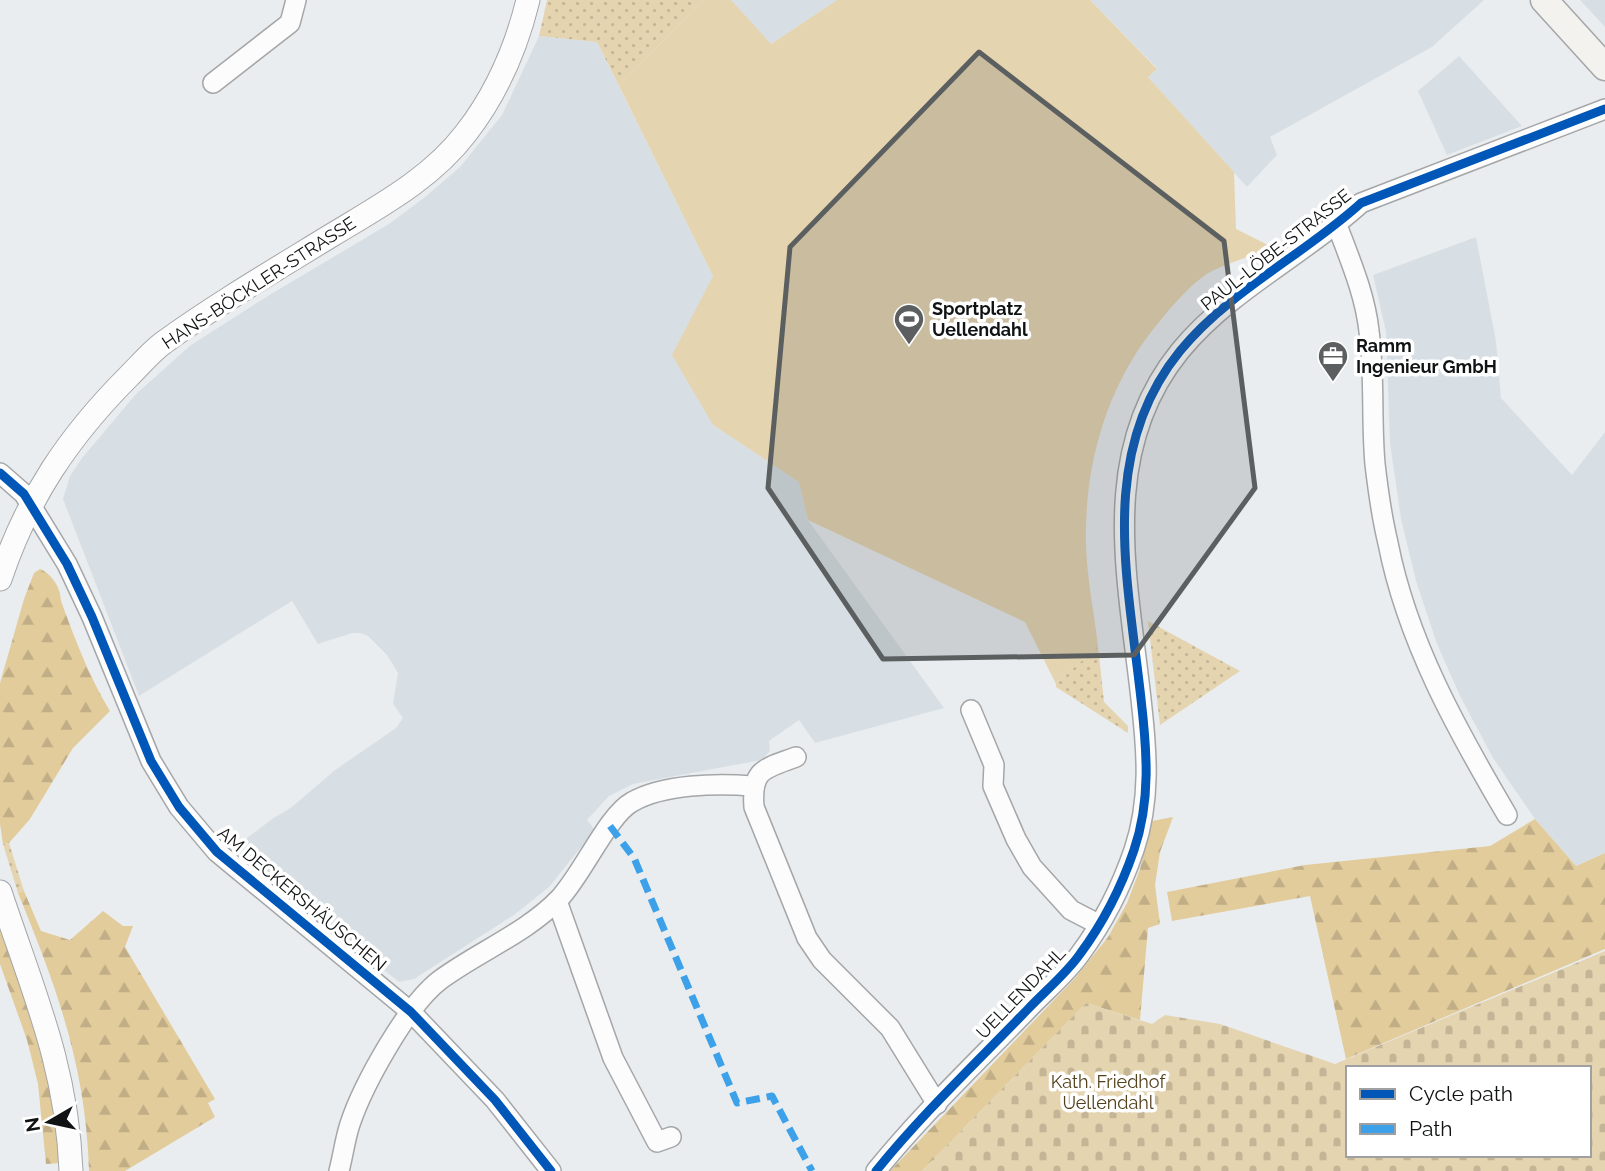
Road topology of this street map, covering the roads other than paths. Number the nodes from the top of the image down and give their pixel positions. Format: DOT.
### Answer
graph roads {
  1 [pos="296,0"];
  2 [pos="528,0"];
  3 [pos="1544,0"];
  4 [pos="1605,67"];
  5 [pos="213,83"];
  6 [pos="1605,109"];
  7 [pos="1337,225"];
  8 [pos="0,473"];
  9 [pos="31,506"];
  10 [pos="0,579"];
  11 [pos="971,710"];
  12 [pos="796,757"];
  13 [pos="752,786"];
  14 [pos="1144,808"];
  15 [pos="1507,815"];
  16 [pos="0,892"];
  17 [pos="558,901"];
  18 [pos="1098,924"];
  19 [pos="411,1012"];
  20 [pos="937,1104"];
  21 [pos="671,1137"];
  22 [pos="71,1171"];
  23 [pos="340,1171"];
  24 [pos="551,1171"];
  25 [pos="876,1171"];
  1 -- 5 [label="street"];
  2 -- 9 [label="street, HANS-BÖCKLER-STRASSE"];
  3 -- 4 [label="main road"];
  6 -- 7 [label="street, PAUL-LÖBE-STRASSE"];
  7 -- 14 [label="street, PAUL-LÖBE-STRASSE"];
  7 -- 15 [label="street"];
  8 -- 9 [label="street, AM DECKERSHÄUSCHEN"];
  9 -- 10 [label="street, HANS-BÖCKLER-STRASSE"];
  9 -- 19 [label="street, AM DECKERSHÄUSCHEN"];
  11 -- 18 [label="street"];
  12 -- 13 [label="street"];
  13 -- 17 [label="street"];
  13 -- 20 [label="street"];
  14 -- 18 [label="street, UELLENDAHL"];
  16 -- 22 [label="street"];
  17 -- 19 [label="street"];
  17 -- 21 [label="street"];
  18 -- 20 [label="street, UELLENDAHL"];
  19 -- 23 [label="street"];
  19 -- 24 [label="street, AM DECKERSHÄUSCHEN"];
  20 -- 25 [label="street, UELLENDAHL"];
}
